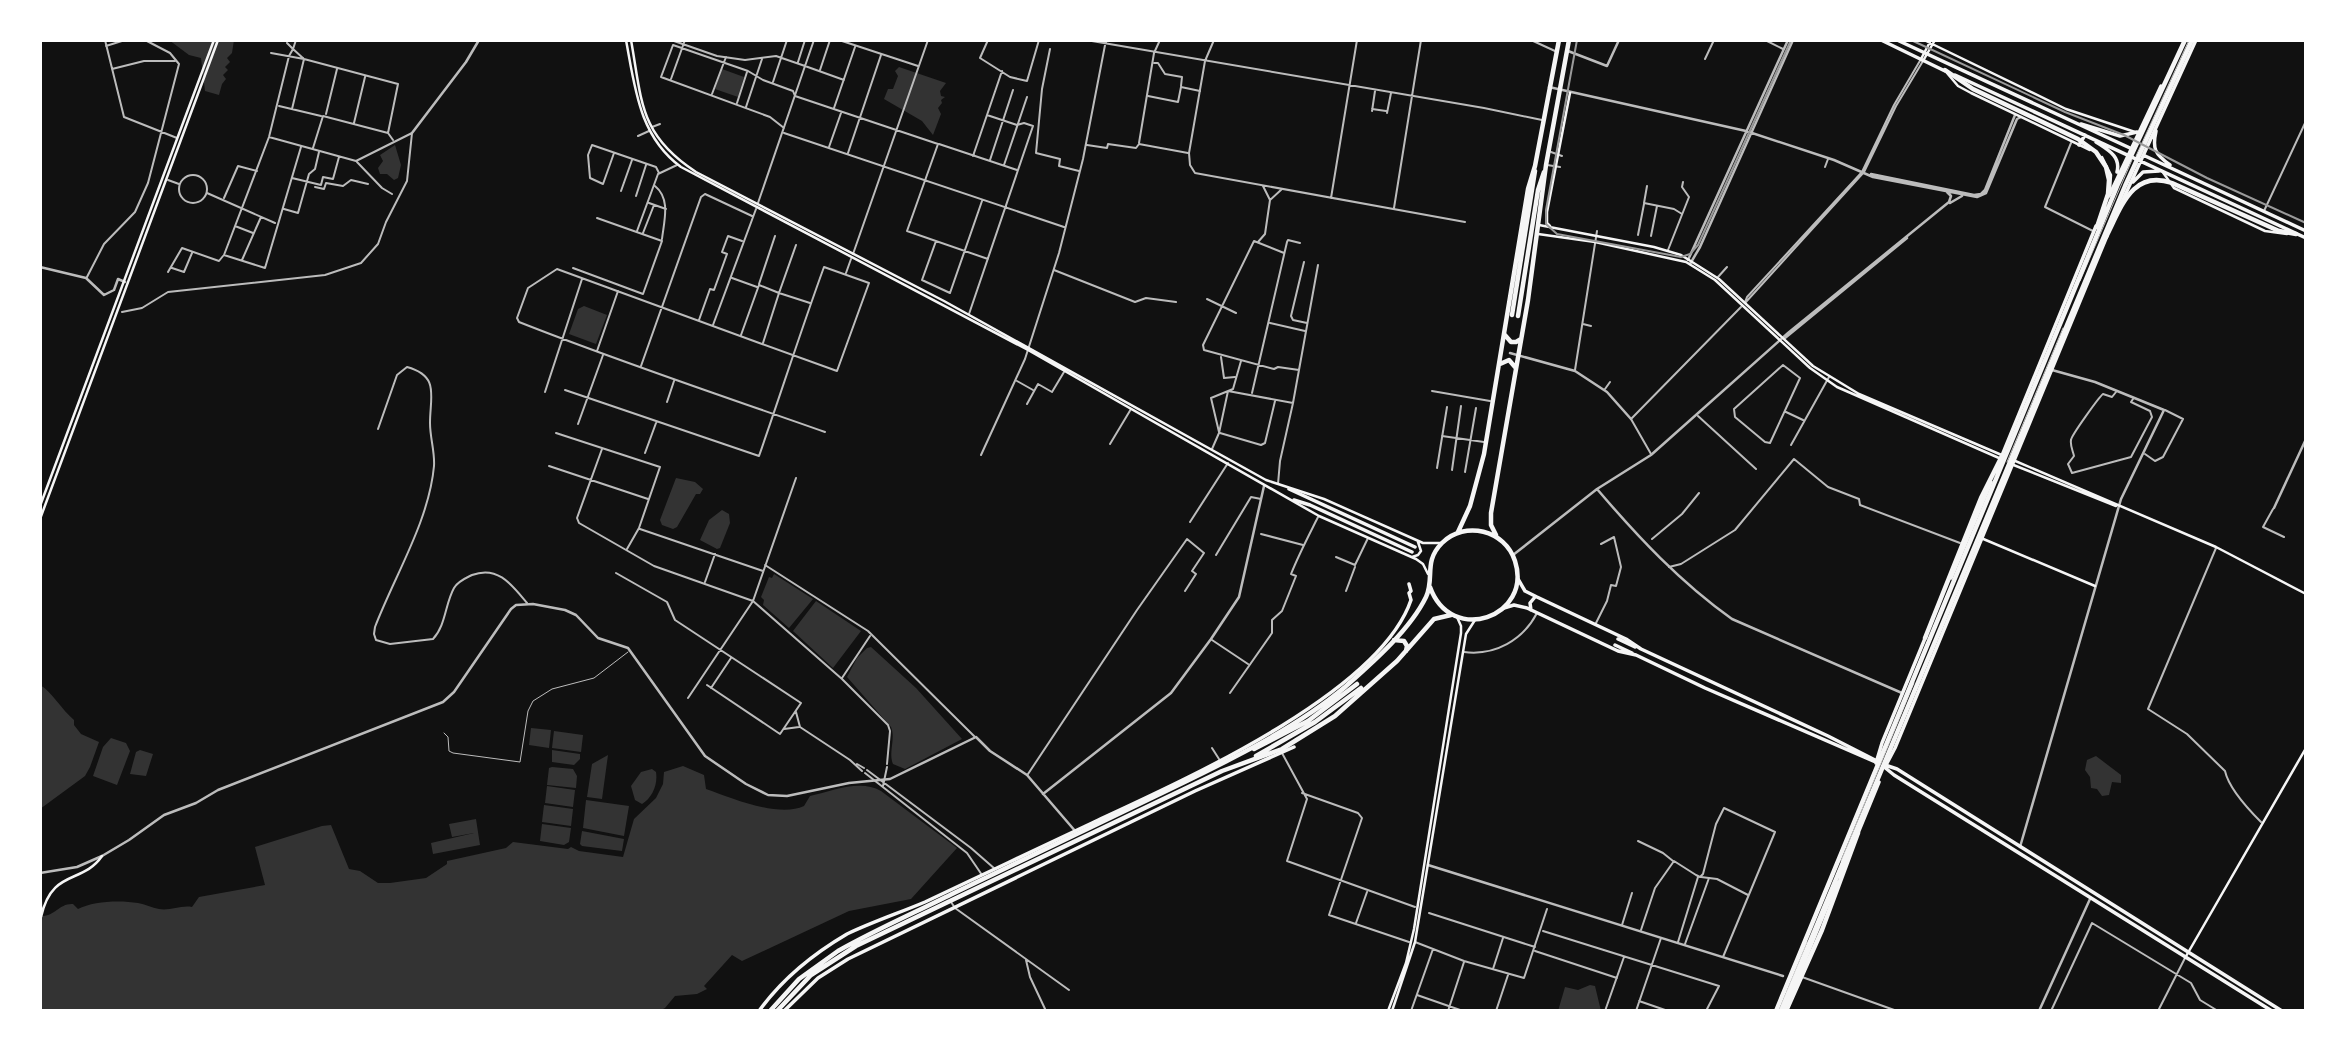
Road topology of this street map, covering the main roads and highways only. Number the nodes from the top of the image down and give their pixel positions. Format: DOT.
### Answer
graph roads {
  1 [pos="216,40"];
  2 [pos="626,40"];
  3 [pos="631,40"];
  4 [pos="1559,40"];
  5 [pos="1569,40"];
  6 [pos="1881,40"];
  7 [pos="1897,40"];
  8 [pos="1924,40"];
  9 [pos="2189,40"];
  10 [pos="1932,42"];
  11 [pos="1925,54"];
  12 [pos="1922,60"];
  13 [pos="1945,70"];
  14 [pos="197,90"];
  15 [pos="1570,93"];
  16 [pos="2159,118"];
  17 [pos="2072,122"];
  18 [pos="2069,128"];
  19 [pos="650,129"];
  20 [pos="2137,133"];
  21 [pos="2085,135"];
  22 [pos="2065,137"];
  23 [pos="2080,145"];
  24 [pos="2130,149"];
  25 [pos="2127,155"];
  26 [pos="2143,155"];
  27 [pos="2140,161"];
  28 [pos="1535,166"];
  29 [pos="1546,166"];
  30 [pos="2174,168"];
  31 [pos="2162,171"];
  32 [pos="165,178"];
  33 [pos="2115,181"];
  34 [pos="2130,187"];
  35 [pos="2110,194"];
  36 [pos="757,204"];
  37 [pos="1539,225"];
  38 [pos="1556,229"];
  39 [pos="2306,231"];
  40 [pos="1538,234"];
  41 [pos="2296,234"];
  42 [pos="2306,238"];
  43 [pos="853,254"];
  44 [pos="1689,261"];
  45 [pos="2093,263"];
  46 [pos="126,282"];
  47 [pos="2071,297"];
  48 [pos="1744,304"];
  49 [pos="1504,334"];
  50 [pos="1521,339"];
  51 [pos="1028,349"];
  52 [pos="1498,366"];
  53 [pos="1516,371"];
  54 [pos="2017,427"];
  55 [pos="2005,459"];
  56 [pos="2014,463"];
  57 [pos="1289,489"];
  58 [pos="1294,500"];
  59 [pos="40,506"];
  60 [pos="40,519"];
  61 [pos="1457,533"];
  62 [pos="1981,538"];
  63 [pos="1499,539"];
  64 [pos="1418,541"];
  65 [pos="1442,543"];
  66 [pos="1412,551"];
  67 [pos="1428,574"];
  68 [pos="1517,578"];
  69 [pos="1409,584"];
  70 [pos="2095,586"];
  71 [pos="1430,587"];
  72 [pos="2306,594"];
  73 [pos="1537,597"];
  74 [pos="1502,609"];
  75 [pos="1531,610"];
  76 [pos="1454,616"];
  77 [pos="1475,620"];
  78 [pos="1924,638"];
  79 [pos="1394,640"];
  80 [pos="1641,649"];
  81 [pos="1405,652"];
  82 [pos="1636,655"];
  83 [pos="1294,747"];
  84 [pos="2306,748"];
  85 [pos="1281,751"];
  86 [pos="1240,754"];
  87 [pos="1247,761"];
  88 [pos="1221,762"];
  89 [pos="1881,764"];
  90 [pos="1861,827"];
  91 [pos="102,856"];
  92 [pos="40,863"];
  93 [pos="1427,864"];
  94 [pos="997,873"];
  95 [pos="984,880"];
  96 [pos="41,917"];
  97 [pos="40,924"];
  98 [pos="1413,942"];
  99 [pos="2187,955"];
  100 [pos="759,1011"];
  101 [pos="770,1011"];
  102 [pos="777,1011"];
  103 [pos="784,1011"];
  104 [pos="1390,1011"];
  105 [pos="1780,1011"];
  106 [pos="2272,1011"];
  107 [pos="2282,1011"];
  1 -- 14 [label="main road"];
  2 -- 19 [label="main road"];
  3 -- 19 [label="main road"];
  4 -- 28 [label="highway"];
  5 -- 29 [label="highway"];
  6 -- 12 [label="main road"];
  7 -- 11 [label="main road"];
  8 -- 10 [label="main road"];
  9 -- 16 [label="main road"];
  9 -- 20 [label="main road"];
  9 -- 45 [label="highway"];
  9 -- 47 [label="highway"];
  10 -- 11 [label="main road"];
  10 -- 20 [label="main road"];
  11 -- 12 [label="main road"];
  11 -- 17 [label="main road"];
  12 -- 13 [label="main road"];
  13 -- 18 [label="main road"];
  13 -- 22 [label="main road"];
  13 -- 47 [label="highway"];
  14 -- 32 [label="main road"];
  14 -- 32 [label="main road"];
  15 -- 38 [label="main road"];
  16 -- 26 [label="main road"];
  16 -- 30 [label="main road"];
  17 -- 20 [label="main road"];
  17 -- 24 [label="main road"];
  18 -- 21 [label="main road"];
  18 -- 22 [label="main road"];
  19 -- 36 [label="main road"];
  19 -- 36 [label="main road"];
  20 -- 24 [label="main road"];
  21 -- 23 [label="main road"];
  21 -- 25 [label="main road"];
  21 -- 33 [label="main road"];
  22 -- 23 [label="main road"];
  23 -- 35 [label="main road"];
  24 -- 25 [label="main road"];
  24 -- 26 [label="main road"];
  25 -- 27 [label="main road"];
  25 -- 33 [label="main road"];
  26 -- 27 [label="main road"];
  26 -- 30 [label="main road"];
  27 -- 31 [label="main road"];
  27 -- 34 [label="main road"];
  28 -- 29 [label="highway"];
  28 -- 49 [label="highway"];
  29 -- 37 [label="highway"];
  30 -- 39 [label="main road"];
  31 -- 34 [label="main road"];
  31 -- 41 [label="main road"];
  31 -- 41 [label="main road"];
  32 -- 46 [label="main road"];
  33 -- 35 [label="main road"];
  34 -- 45 [label="main road"];
  35 -- 55 [label="main road"];
  36 -- 43 [label="main road"];
  37 -- 38 [label="main road"];
  37 -- 40 [label="highway"];
  38 -- 44 [label="main road"];
  40 -- 44 [label="main road"];
  40 -- 50 [label="highway"];
  41 -- 42 [label="main road"];
  41 -- 45 [label="highway"];
  43 -- 51 [label="main road"];
  43 -- 51 [label="main road"];
  44 -- 48 [label="main road"];
  44 -- 48 [label="main road"];
  45 -- 56 [label="main road"];
  45 -- 105 [label="highway"];
  46 -- 59 [label="main road"];
  46 -- 60 [label="main road"];
  47 -- 54 [label="highway"];
  48 -- 55 [label="main road"];
  49 -- 50 [label="highway"];
  49 -- 52 [label="highway"];
  50 -- 53 [label="highway"];
  51 -- 57 [label="main road"];
  51 -- 58 [label="main road"];
  52 -- 53 [label="highway"];
  52 -- 61 [label="highway"];
  53 -- 63 [label="highway"];
  54 -- 78 [label="highway"];
  54 -- 105 [label="highway"];
  55 -- 56 [label="main road"];
  55 -- 78 [label="main road"];
  56 -- 62 [label="main road"];
  56 -- 72 [label="main road"];
  57 -- 64 [label="main road"];
  57 -- 66 [label="main road"];
  58 -- 66 [label="main road"];
  58 -- 66 [label="main road"];
  61 -- 63 [label="highway"];
  61 -- 65 [label="highway"];
  62 -- 70 [label="main road"];
  62 -- 89 [label="main road"];
  63 -- 68 [label="highway"];
  64 -- 65 [label="main road"];
  64 -- 66 [label="main road"];
  65 -- 67 [label="highway"];
  66 -- 67 [label="main road"];
  67 -- 71 [label="highway"];
  68 -- 73 [label="main road"];
  68 -- 74 [label="highway"];
  69 -- 88 [label="main road"];
  71 -- 76 [label="highway"];
  71 -- 79 [label="highway"];
  73 -- 75 [label="main road"];
  73 -- 80 [label="main road"];
  74 -- 75 [label="main road"];
  74 -- 77 [label="highway"];
  75 -- 82 [label="main road"];
  76 -- 77 [label="highway"];
  76 -- 81 [label="highway"];
  76 -- 93 [label="main road"];
  77 -- 93 [label="main road"];
  78 -- 89 [label="main road"];
  79 -- 81 [label="highway"];
  79 -- 86 [label="highway"];
  80 -- 82 [label="main road"];
  80 -- 89 [label="main road"];
  81 -- 85 [label="highway"];
  82 -- 89 [label="main road"];
  83 -- 85 [label="main road"];
  84 -- 99 [label="main road"];
  85 -- 87 [label="highway"];
  85 -- 103 [label="main road"];
  86 -- 87 [label="highway"];
  86 -- 88 [label="highway"];
  87 -- 94 [label="highway"];
  88 -- 94 [label="highway"];
  89 -- 90 [label="main road"];
  89 -- 99 [label="main road"];
  89 -- 99 [label="main road"];
  89 -- 105 [label="main road"];
  90 -- 105 [label="main road"];
  90 -- 105 [label="highway"];
  91 -- 96 [label="main road"];
  92 -- 96 [label="main road"];
  93 -- 98 [label="main road"];
  93 -- 98 [label="main road"];
  94 -- 95 [label="highway"];
  95 -- 100 [label="main road"];
  95 -- 101 [label="highway"];
  95 -- 102 [label="highway"];
  96 -- 97 [label="main road"];
  98 -- 104 [label="main road"];
  99 -- 106 [label="main road"];
  99 -- 107 [label="main road"];
}
